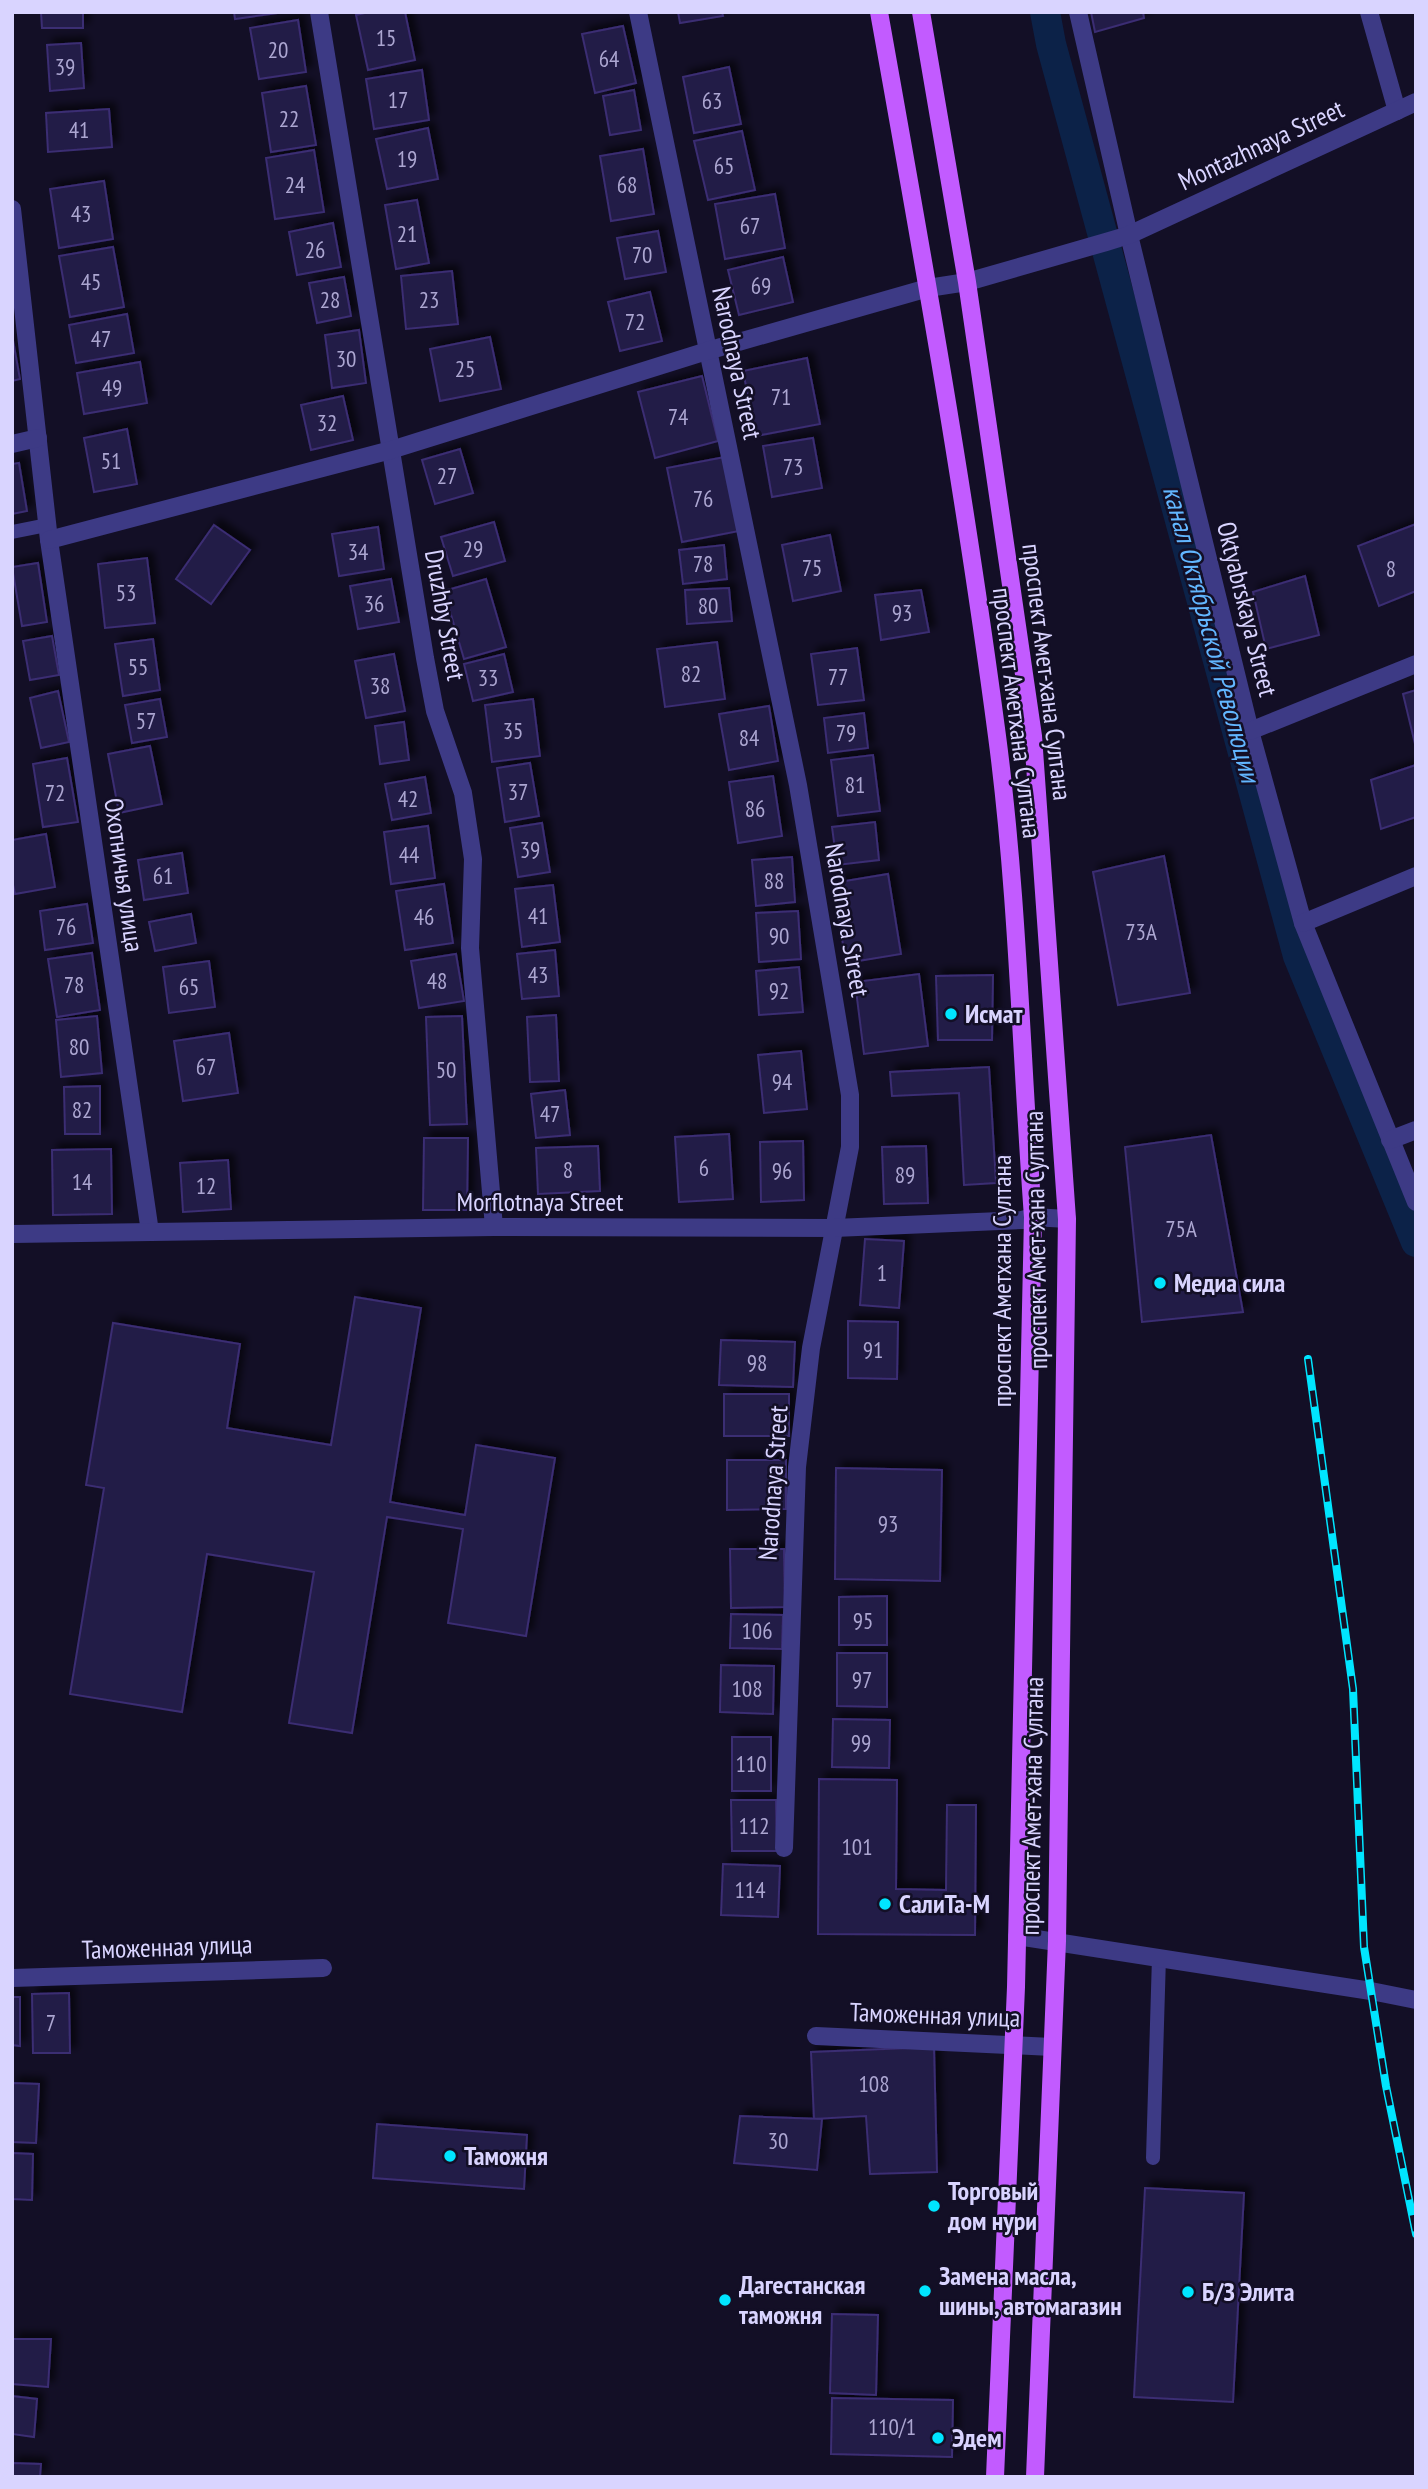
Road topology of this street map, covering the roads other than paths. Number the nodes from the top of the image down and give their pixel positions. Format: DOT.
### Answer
graph roads {
  1 [pos="319,12"];
  2 [pos="638,12"];
  3 [pos="878,12"];
  4 [pos="921,12"];
  5 [pos="1079,12"];
  6 [pos="1369,12"];
  7 [pos="1416,102"];
  8 [pos="1397,111"];
  9 [pos="12,209"];
  10 [pos="1129,235"];
  11 [pos="967,282"];
  12 [pos="928,288"];
  13 [pos="707,351"];
  14 [pos="38,438"];
  15 [pos="12,444"];
  16 [pos="391,450"];
  17 [pos="12,532"];
  18 [pos="48,532"];
  19 [pos="1416,664"];
  20 [pos="1250,731"];
  21 [pos="1416,876"];
  22 [pos="1303,923"];
  23 [pos="1416,1130"];
  24 [pos="1390,1140"];
  25 [pos="1416,1202"];
  26 [pos="1033,1217"];
  27 [pos="1068,1219"];
  28 [pos="494,1227"];
  29 [pos="834,1228"];
  30 [pos="150,1232"];
  31 [pos="12,1234"];
  32 [pos="784,1848"];
  33 [pos="1017,1936"];
  34 [pos="1057,1941"];
  35 [pos="1159,1956"];
  36 [pos="323,1968"];
  37 [pos="12,1979"];
  38 [pos="1416,2000"];
  39 [pos="816,2036"];
  40 [pos="1012,2044"];
  41 [pos="1052,2047"];
  42 [pos="1153,2158"];
  43 [pos="995,2477"];
  44 [pos="1035,2477"];
  1 -- 16 [label="street, Druzhby Street"];
  2 -- 13 [label="street, Narodnaya Street"];
  3 -- 12 [label="main road, проспект Аметхана Султана"];
  4 -- 11 [label="main road, проспект Амет-хана Султана"];
  5 -- 10 [label="street, Oktyabrskaya Street"];
  6 -- 8 [label="street"];
  7 -- 8 [label="street, Montazhnaya Street"];
  8 -- 10 [label="street, Montazhnaya Street"];
  9 -- 14 [label="street, Охотничья улица"];
  10 -- 11 [label="street, Montazhnaya Street"];
  10 -- 20 [label="street, Oktyabrskaya Street"];
  11 -- 12 [label="street, Montazhnaya Street"];
  11 -- 27 [label="main road, проспект Амет-хана Султана"];
  12 -- 13 [label="street, Montazhnaya Street"];
  12 -- 26 [label="main road, проспект Аметхана Султана"];
  13 -- 16 [label="street, Montazhnaya Street"];
  13 -- 29 [label="street, Narodnaya Street"];
  14 -- 15 [label="street"];
  14 -- 18 [label="street, Охотничья улица"];
  16 -- 18 [label="street, Montazhnaya Street"];
  16 -- 28 [label="street, Druzhby Street"];
  17 -- 18 [label="lane"];
  18 -- 30 [label="street, Охотничья улица"];
  19 -- 20 [label="street"];
  20 -- 22 [label="street, Oktyabrskaya Street"];
  21 -- 22 [label="street"];
  22 -- 24 [label="street, Oktyabrskaya Street"];
  23 -- 24 [label="street"];
  24 -- 25 [label="street, Oktyabrskaya Street"];
  26 -- 27 [label="street, Morflotnaya Street"];
  26 -- 29 [label="street, Morflotnaya Street"];
  26 -- 33 [label="main road, проспект Аметхана Султана"];
  27 -- 34 [label="main road, проспект Амет-хана Султана"];
  28 -- 29 [label="street, Morflotnaya Street"];
  28 -- 30 [label="street, Morflotnaya Street"];
  29 -- 32 [label="street, Narodnaya Street"];
  30 -- 31 [label="street, Morflotnaya Street"];
  33 -- 34 [label="street"];
  33 -- 40 [label="main road, проспект Аметхана Султана"];
  34 -- 35 [label="street"];
  34 -- 41 [label="main road, проспект Амет-хана Султана"];
  35 -- 38 [label="street"];
  35 -- 42 [label="lane"];
  36 -- 37 [label="street, Таможенная улица"];
  39 -- 40 [label="street, Таможенная улица"];
  40 -- 41 [label="street, Таможенная улица"];
  40 -- 43 [label="main road, проспект Аметхана Султана"];
  41 -- 44 [label="main road, проспект Амет-хана Султана"];
}
